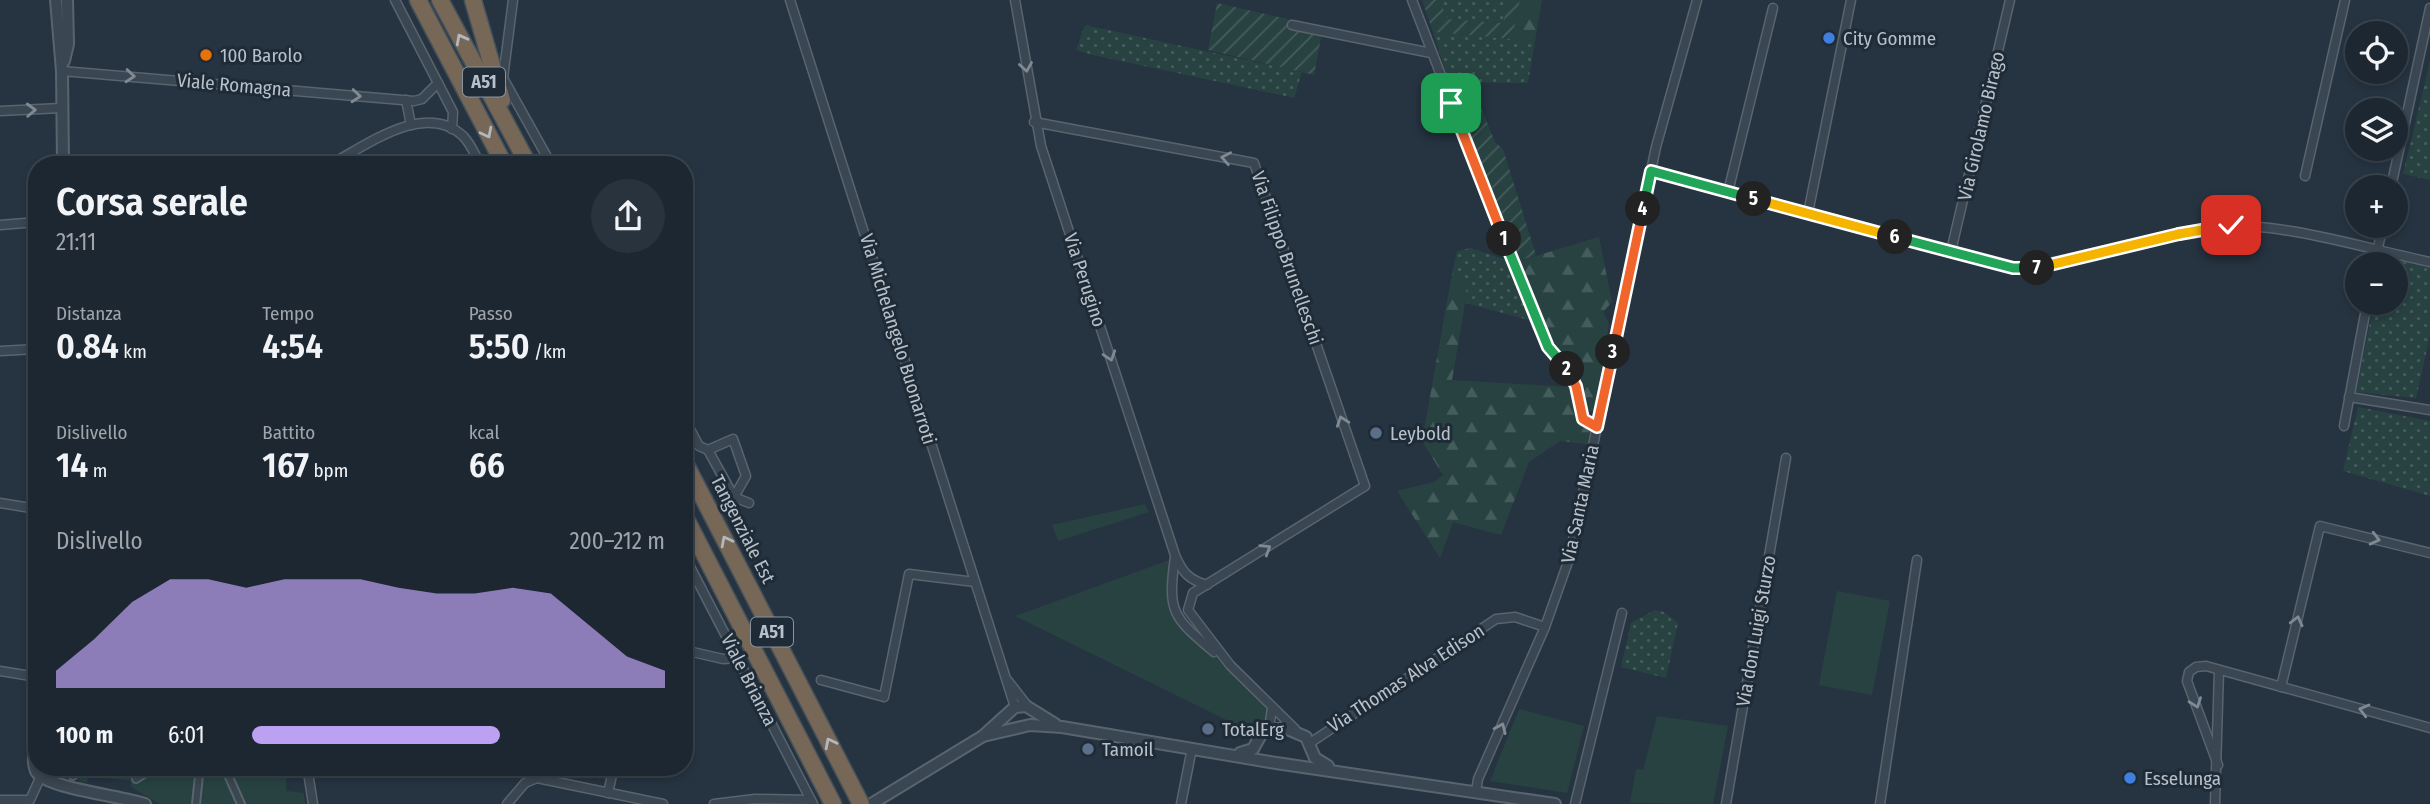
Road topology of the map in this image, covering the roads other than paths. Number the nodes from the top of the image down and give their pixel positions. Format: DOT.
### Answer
graph roads {
  1 [pos="56,0"];
  2 [pos="66,0"];
  3 [pos="395,0"];
  4 [pos="409,0"];
  5 [pos="418,0"];
  6 [pos="440,0"];
  7 [pos="473,0"];
  8 [pos="513,0"];
  9 [pos="790,0"];
  10 [pos="1015,0"];
  11 [pos="1412,0"];
  12 [pos="1697,0"];
  13 [pos="1851,0"];
  14 [pos="2010,0"];
  15 [pos="2345,0"];
  16 [pos="1773,8"];
  17 [pos="2430,8"];
  18 [pos="1292,25"];
  19 [pos="1431,54"];
  20 [pos="449,58"];
  21 [pos="62,71"];
  22 [pos="438,83"];
  23 [pos="406,100"];
  24 [pos="61,108"];
  25 [pos="0,111"];
  26 [pos="1034,122"];
  27 [pos="411,125"];
  28 [pos="452,129"];
  29 [pos="63,156"];
  30 [pos="347,156"];
  31 [pos="476,156"];
  32 [pos="500,156"];
  33 [pos="524,156"];
  34 [pos="531,156"];
  35 [pos="547,156"];
  36 [pos="1651,171"];
  37 [pos="2394,175"];
  38 [pos="2305,176"];
  39 [pos="1728,192"];
  40 [pos="1808,213"];
  41 [pos="28,223"];
  42 [pos="0,225"];
  43 [pos="2380,238"];
  44 [pos="2377,250"];
  45 [pos="1951,251"];
  46 [pos="2430,262"];
  47 [pos="2365,315"];
  48 [pos="28,349"];
  49 [pos="0,351"];
  50 [pos="2349,397"];
  51 [pos="2430,410"];
  52 [pos="2344,426"];
  53 [pos="1597,427"];
  54 [pos="693,435"];
  55 [pos="708,450"];
  56 [pos="1786,458"];
  57 [pos="693,478"];
  58 [pos="734,498"];
  59 [pos="0,503"];
  60 [pos="749,503"];
  61 [pos="28,508"];
  62 [pos="693,532"];
  63 [pos="2430,553"];
  64 [pos="1175,555"];
  65 [pos="1917,560"];
  66 [pos="693,572"];
  67 [pos="975,582"];
  68 [pos="1208,585"];
  69 [pos="1622,613"];
  70 [pos="1545,627"];
  71 [pos="693,652"];
  72 [pos="738,658"];
  73 [pos="1230,665"];
  74 [pos="2219,670"];
  75 [pos="0,671"];
  76 [pos="28,676"];
  77 [pos="1006,678"];
  78 [pos="821,680"];
  79 [pos="2281,687"];
  80 [pos="1272,708"];
  81 [pos="1030,709"];
  82 [pos="1013,710"];
  83 [pos="1025,727"];
  84 [pos="1062,727"];
  85 [pos="2430,728"];
  86 [pos="1269,729"];
  87 [pos="1295,729"];
  88 [pos="983,736"];
  89 [pos="1256,745"];
  90 [pos="1310,747"];
  91 [pos="1192,748"];
  92 [pos="1233,754"];
  93 [pos="1265,760"];
  94 [pos="1296,765"];
  95 [pos="2218,765"];
  96 [pos="1337,770"];
  97 [pos="199,776"];
  98 [pos="228,776"];
  99 [pos="309,776"];
  100 [pos="612,776"];
  101 [pos="40,778"];
  102 [pos="1476,792"];
  103 [pos="608,793"];
  104 [pos="0,800"];
  105 [pos="30,802"];
  106 [pos="812,802"];
  107 [pos="873,803"];
  108 [pos="145,804"];
  109 [pos="196,804"];
  110 [pos="241,804"];
  111 [pos="313,804"];
  112 [pos="507,804"];
  113 [pos="663,804"];
  114 [pos="718,804"];
  115 [pos="834,804"];
  116 [pos="861,804"];
  117 [pos="1181,804"];
  118 [pos="1555,804"];
  119 [pos="1575,804"];
  120 [pos="1726,804"];
  121 [pos="1880,804"];
  122 [pos="2215,804"];
  1 -- 21 [label="street"];
  2 -- 21 [label="street"];
  3 -- 22 [label="street"];
  4 -- 20 [label="highway"];
  5 -- 20 [label="highway, A51"];
  33 -- 6 [label="highway, A51, one-way"];
  7 -- 34 [label="highway"];
  8 -- 35 [label="street"];
  9 -- 67 [label="street, Via Michelangelo Buonarroti"];
  10 -- 26 [label="street, Via Perugino, one-way"];
  11 -- 19 [label="street"];
  12 -- 36 [label="street, Via Santa Maria"];
  13 -- 40 [label="street"];
  14 -- 45 [label="street, Via Girolamo Birago"];
  15 -- 38 [label="street"];
  16 -- 39 [label="street"];
  17 -- 37 [label="street"];
  18 -- 19 [label="street"];
  19 -- 53 [label="street"];
  20 -- 32 [label="highway, A51, one-way"];
  21 -- 23 [label="street, Viale Romagna, one-way"];
  21 -- 24 [label="street"];
  22 -- 23 [label="street"];
  22 -- 28 [label="street"];
  23 -- 27 [label="street"];
  25 -- 24 [label="street, one-way"];
  24 -- 29 [label="street"];
  26 -- 64 [label="street, Via Perugino, one-way"];
  68 -- 26 [label="street, Via Filippo Brunelleschi, one-way"];
  27 -- 28 [label="street"];
  27 -- 30 [label="street"];
  28 -- 31 [label="street"];
  36 -- 39 [label="street"];
  36 -- 53 [label="street, Via Santa Maria"];
  39 -- 40 [label="street"];
  40 -- 45 [label="street"];
  41 -- 42 [label="street"];
  43 -- 44 [label="street"];
  44 -- 45 [label="street"];
  44 -- 46 [label="street"];
  47 -- 50 [label="street"];
  48 -- 49 [label="street"];
  50 -- 51 [label="street"];
  50 -- 52 [label="street"];
  53 -- 70 [label="street, Via Santa Maria"];
  54 -- 55 [label="street"];
  55 -- 58 [label="street"];
  55 -- 58 [label="street"];
  56 -- 120 [label="street, Via don Luigi Sturzo"];
  116 -- 57 [label="highway, Tangenziale Est / A51, one-way"];
  58 -- 60 [label="street"];
  59 -- 61 [label="street"];
  62 -- 115 [label="highway, A51"];
  79 -- 63 [label="street, one-way"];
  64 -- 68 [label="street, Via Perugino"];
  64 -- 73 [label="street, Via Perugino"];
  65 -- 121 [label="street"];
  66 -- 72 [label="street, Viale Brianza"];
  67 -- 77 [label="street, Via Michelangelo Buonarroti"];
  67 -- 78 [label="street"];
  68 -- 73 [label="street, Via Perugino"];
  69 -- 119 [label="street"];
  70 -- 90 [label="street, Via Thomas Alva Edison"];
  102 -- 70 [label="street, Via Santa Maria, one-way"];
  71 -- 72 [label="street"];
  72 -- 106 [label="street, Viale Brianza"];
  73 -- 80 [label="street, Via Perugino"];
  74 -- 79 [label="street"];
  74 -- 95 [label="street"];
  74 -- 95 [label="street, one-way"];
  75 -- 76 [label="street"];
  77 -- 81 [label="street, Via Michelangelo Buonarroti"];
  77 -- 82 [label="street, Via Michelangelo Buonarroti"];
  85 -- 79 [label="street, one-way"];
  80 -- 86 [label="street"];
  80 -- 87 [label="street, Via Perugino"];
  81 -- 82 [label="street"];
  81 -- 83 [label="street"];
  81 -- 84 [label="street"];
  82 -- 83 [label="street"];
  82 -- 88 [label="street"];
  83 -- 84 [label="street"];
  83 -- 88 [label="street"];
  84 -- 91 [label="street"];
  86 -- 87 [label="street"];
  86 -- 89 [label="street"];
  87 -- 90 [label="street"];
  88 -- 107 [label="street"];
  89 -- 92 [label="street"];
  89 -- 93 [label="street"];
  90 -- 94 [label="street"];
  90 -- 96 [label="street"];
  91 -- 92 [label="street"];
  91 -- 117 [label="street"];
  92 -- 93 [label="street"];
  93 -- 94 [label="street"];
  94 -- 96 [label="street"];
  95 -- 122 [label="street"];
  96 -- 102 [label="street"];
  97 -- 109 [label="street"];
  98 -- 110 [label="street"];
  99 -- 111 [label="street"];
  100 -- 103 [label="street"];
  101 -- 105 [label="street"];
  101 -- 108 [label="street"];
  102 -- 118 [label="street"];
  103 -- 112 [label="street"];
  103 -- 113 [label="street"];
  104 -- 105 [label="street"];
  106 -- 114 [label="street"];
}
